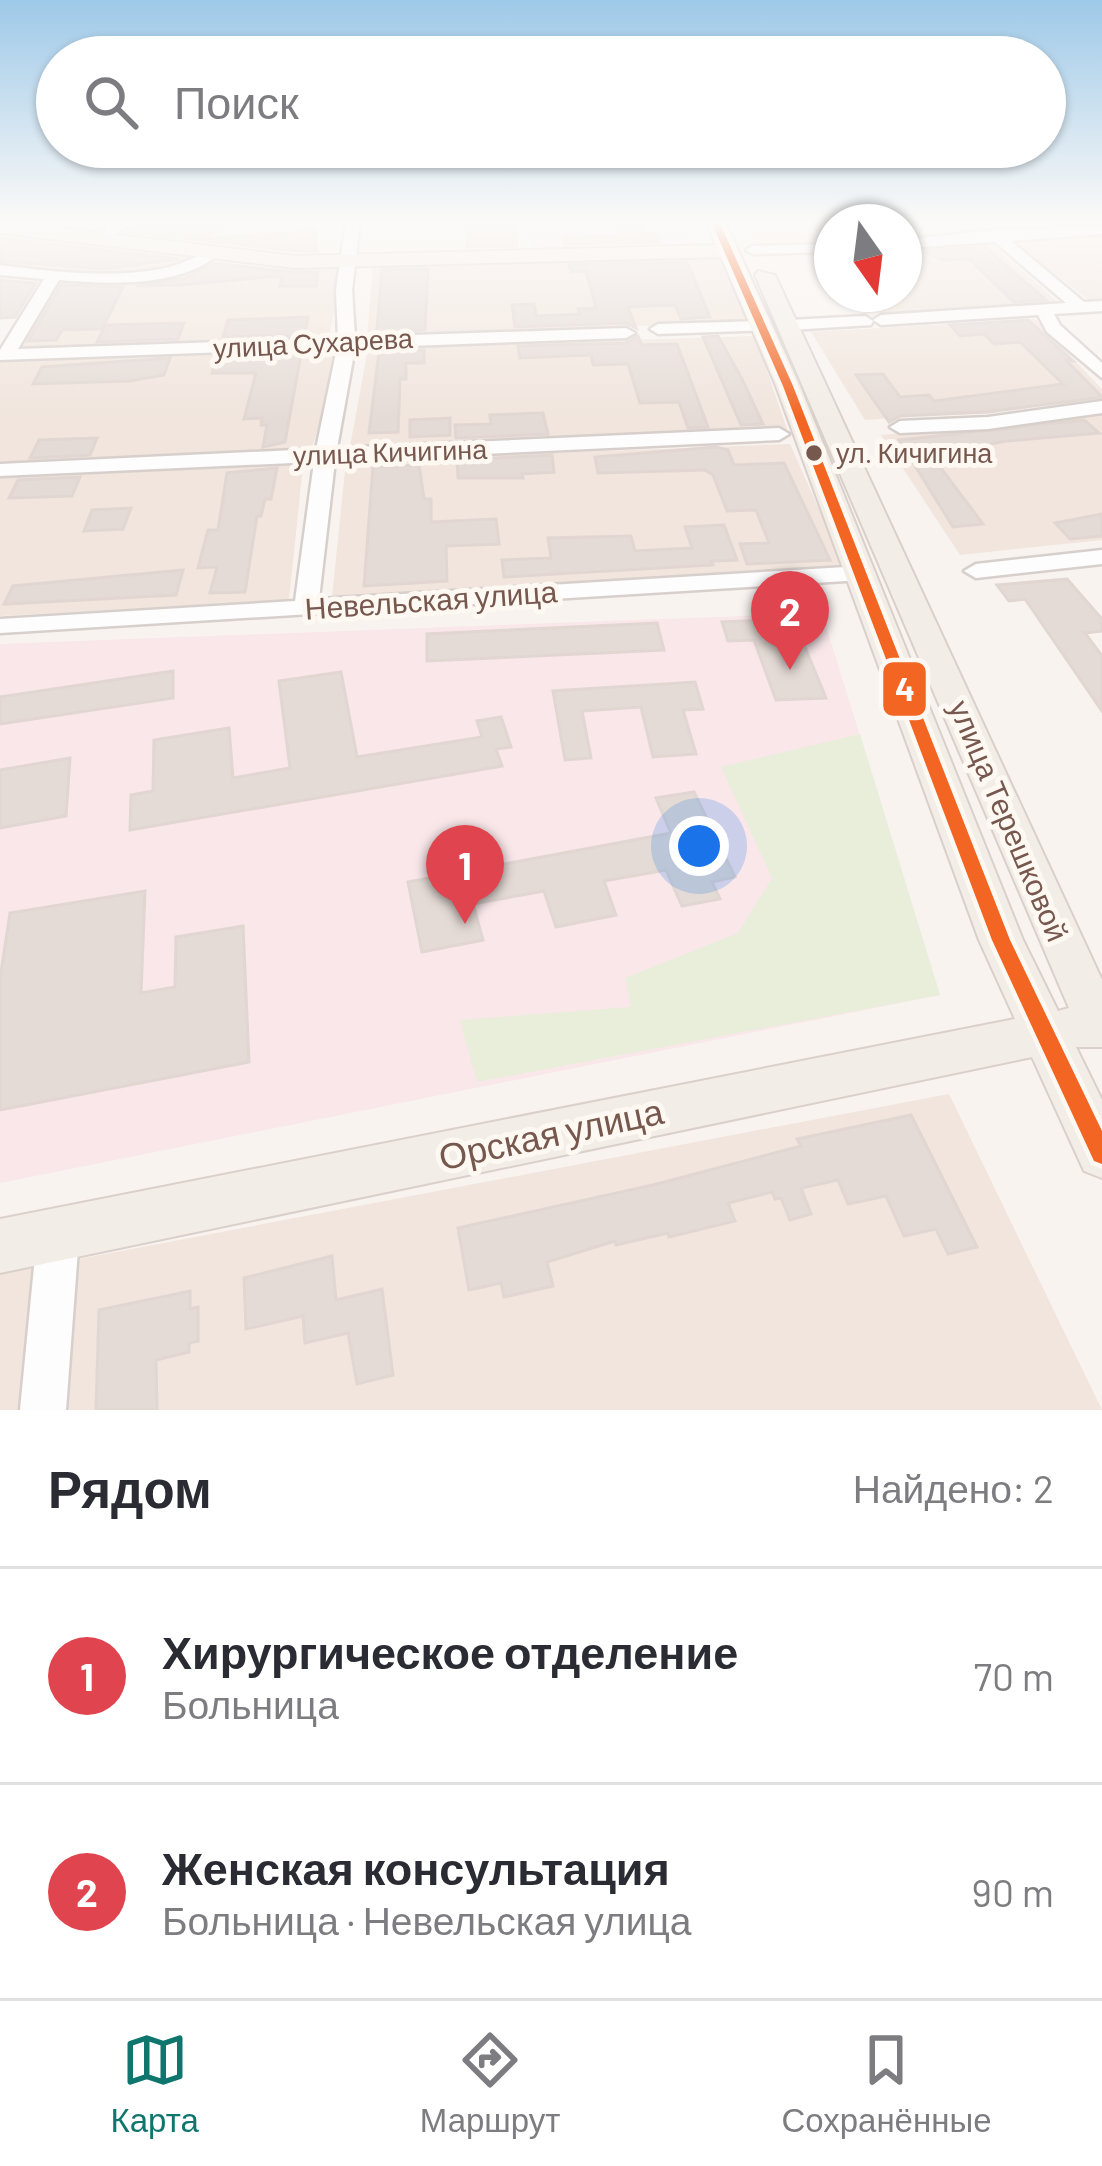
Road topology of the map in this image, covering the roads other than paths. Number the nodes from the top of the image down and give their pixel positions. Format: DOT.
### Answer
graph roads {
  1 [pos="47,287"];
  2 [pos="346,287"];
  3 [pos="760,287"];
  4 [pos="1056,287"];
  5 [pos="1102,307"];
  6 [pos="1082,309"];
  7 [pos="1045,312"];
  8 [pos="776,325"];
  9 [pos="658,329"];
  10 [pos="626,333"];
  11 [pos="347,341"];
  12 [pos="3,356"];
  13 [pos="1102,373"];
  14 [pos="1102,407"];
  15 [pos="900,427"];
  16 [pos="779,434"];
  17 [pos="325,456"];
  18 [pos="0,470"];
  19 [pos="1102,557"];
  20 [pos="976,571"];
  21 [pos="862,573"];
  22 [pos="306,609"];
  23 [pos="0,626"];
  24 [pos="1101,1024"];
  25 [pos="1044,1033"];
  26 [pos="1102,1154"];
  27 [pos="58,1236"];
  28 [pos="0,1246"];
  29 [pos="44,1410"];
  1 -- 12 [label="street"];
  2 -- 11 [label="street"];
  3 -- 8 [label="main road, улица Терешковой"];
  4 -- 6 [label="street"];
  5 -- 6 [label="street"];
  6 -- 7 [label="street"];
  7 -- 8 [label="street"];
  7 -- 13 [label="street"];
  8 -- 9 [label="street"];
  8 -- 21 [label="main road, улица Терешковой"];
  8 -- 24 [label="main road, улица Терешковой"];
  10 -- 11 [label="street, улица Сухарева"];
  11 -- 12 [label="street, улица Сухарева"];
  11 -- 17 [label="street"];
  14 -- 15 [label="street"];
  16 -- 17 [label="street, улица Кичигина"];
  17 -- 18 [label="street, улица Кичигина"];
  17 -- 22 [label="street"];
  19 -- 20 [label="street"];
  21 -- 22 [label="street, Невельская улица"];
  21 -- 25 [label="main road, улица Терешковой"];
  22 -- 23 [label="street, Невельская улица"];
  24 -- 25 [label="main road, Орская улица"];
  25 -- 26 [label="main road, улица Терешковой"];
  25 -- 27 [label="main road, Орская улица"];
  27 -- 28 [label="main road, Орская улица"];
  27 -- 29 [label="street"];
}
